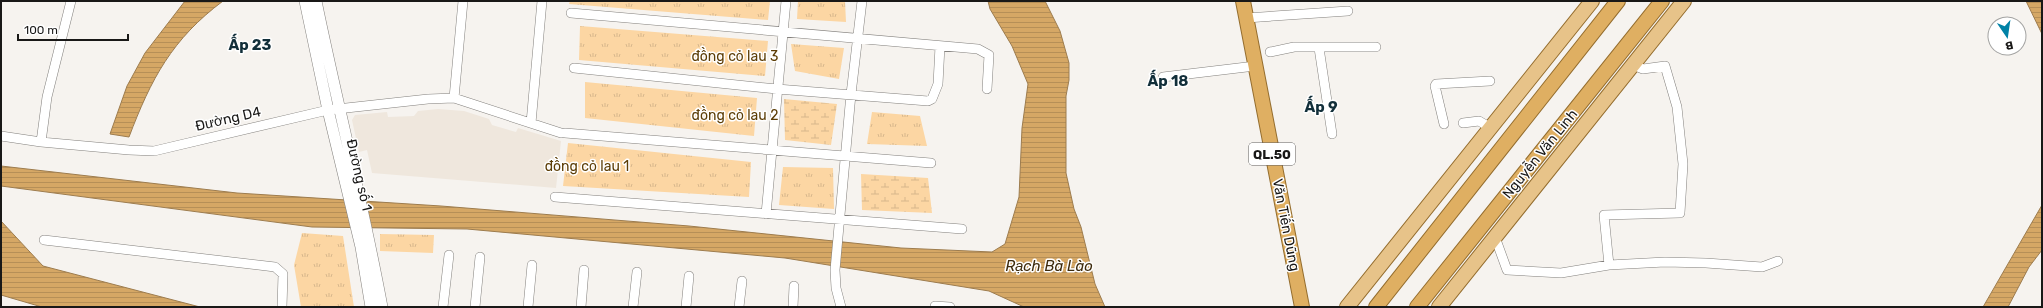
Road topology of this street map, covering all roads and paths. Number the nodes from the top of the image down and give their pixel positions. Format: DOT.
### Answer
graph roads {
  1 [pos="71,1"];
  2 [pos="305,1"];
  3 [pos="316,1"];
  4 [pos="463,1"];
  5 [pos="542,1"];
  6 [pos="786,1"];
  7 [pos="862,1"];
  8 [pos="1243,1"];
  9 [pos="1592,1"];
  10 [pos="1618,1"];
  11 [pos="1662,1"];
  12 [pos="1684,1"];
  13 [pos="1348,11"];
  14 [pos="571,14"];
  15 [pos="1246,18"];
  16 [pos="783,32"];
  17 [pos="859,39"];
  18 [pos="940,46"];
  19 [pos="1376,47"];
  20 [pos="1319,48"];
  21 [pos="1270,52"];
  22 [pos="1633,65"];
  23 [pos="1255,66"];
  24 [pos="574,68"];
  25 [pos="1163,77"];
  26 [pos="1490,81"];
  27 [pos="987,88"];
  28 [pos="777,89"];
  29 [pos="851,94"];
  30 [pos="454,98"];
  31 [pos="333,109"];
  32 [pos="1463,122"];
  33 [pos="531,123"];
  34 [pos="1444,124"];
  35 [pos="1491,128"];
  36 [pos="1332,134"];
  37 [pos="1,136"];
  38 [pos="40,142"];
  39 [pos="772,150"];
  40 [pos="846,155"];
  41 [pos="931,163"];
  42 [pos="554,197"];
  43 [pos="766,214"];
  44 [pos="841,220"];
  45 [pos="962,229"];
  46 [pos="1495,237"];
  47 [pos="44,240"];
  48 [pos="366,246"];
  49 [pos="449,255"];
  50 [pos="480,257"];
  51 [pos="1778,261"];
  52 [pos="532,265"];
  53 [pos="1609,265"];
  54 [pos="584,270"];
  55 [pos="637,272"];
  56 [pos="689,276"];
  57 [pos="742,281"];
  58 [pos="794,286"];
  59 [pos="935,306"];
  60 [pos="282,307"];
  61 [pos="371,307"];
  62 [pos="382,307"];
  63 [pos="444,307"];
  64 [pos="475,307"];
  65 [pos="528,307"];
  66 [pos="581,307"];
  67 [pos="633,307"];
  68 [pos="686,307"];
  69 [pos="739,307"];
  70 [pos="793,307"];
  71 [pos="841,307"];
  72 [pos="950,307"];
  73 [pos="1302,307"];
  74 [pos="1347,307"];
  75 [pos="1376,307"];
  76 [pos="1417,307"];
  77 [pos="1439,307"];
  1 -- 38 [label="street"];
  2 -- 31 [label="street"];
  3 -- 31 [label="street"];
  4 -- 30 [label="street"];
  5 -- 33 [label="street"];
  6 -- 16 [label="street"];
  7 -- 17 [label="street"];
  8 -- 15 [label="highway, Văn Tiến Dũng / QL.50"];
  9 -- 35 [label="main road"];
  10 -- 75 [label="highway"];
  11 -- 76 [label="highway, Nguyễn Văn Linh"];
  12 -- 22 [label="main road, Nguyễn Văn Linh"];
  13 -- 15 [label="street"];
  14 -- 16 [label="street"];
  15 -- 23 [label="highway, Văn Tiến Dũng / QL.50"];
  16 -- 17 [label="street"];
  16 -- 28 [label="street"];
  17 -- 18 [label="street"];
  17 -- 29 [label="street"];
  18 -- 27 [label="street"];
  18 -- 29 [label="street"];
  19 -- 20 [label="street"];
  20 -- 21 [label="street"];
  20 -- 36 [label="street"];
  22 -- 46 [label="main road, Nguyễn Văn Linh"];
  22 -- 53 [label="street"];
  23 -- 25 [label="street"];
  23 -- 73 [label="highway, Văn Tiến Dũng / QL.50"];
  24 -- 28 [label="street"];
  26 -- 34 [label="street"];
  28 -- 29 [label="street"];
  28 -- 39 [label="street"];
  29 -- 40 [label="street"];
  30 -- 31 [label="street, Đường D4"];
  30 -- 33 [label="street, Đường D4"];
  31 -- 38 [label="street, Đường D4"];
  31 -- 48 [label="street, Đường số 1"];
  32 -- 35 [label="street"];
  33 -- 39 [label="street, Đường D4"];
  35 -- 74 [label="main road"];
  37 -- 38 [label="street, Đường D4"];
  39 -- 40 [label="street, Đường D4"];
  39 -- 43 [label="street"];
  40 -- 41 [label="street, Đường D4"];
  40 -- 44 [label="street"];
  42 -- 43 [label="street"];
  43 -- 44 [label="street"];
  44 -- 45 [label="street"];
  44 -- 71 [label="street"];
  46 -- 53 [label="street"];
  46 -- 77 [label="main road, Nguyễn Văn Linh"];
  47 -- 60 [label="street"];
  48 -- 61 [label="street"];
  48 -- 62 [label="street"];
  49 -- 63 [label="street"];
  50 -- 64 [label="street"];
  51 -- 53 [label="street"];
  52 -- 65 [label="street"];
  54 -- 66 [label="street"];
  55 -- 67 [label="street"];
  56 -- 68 [label="street"];
  57 -- 69 [label="street"];
  58 -- 70 [label="street"];
  59 -- 72 [label="street"];
}
